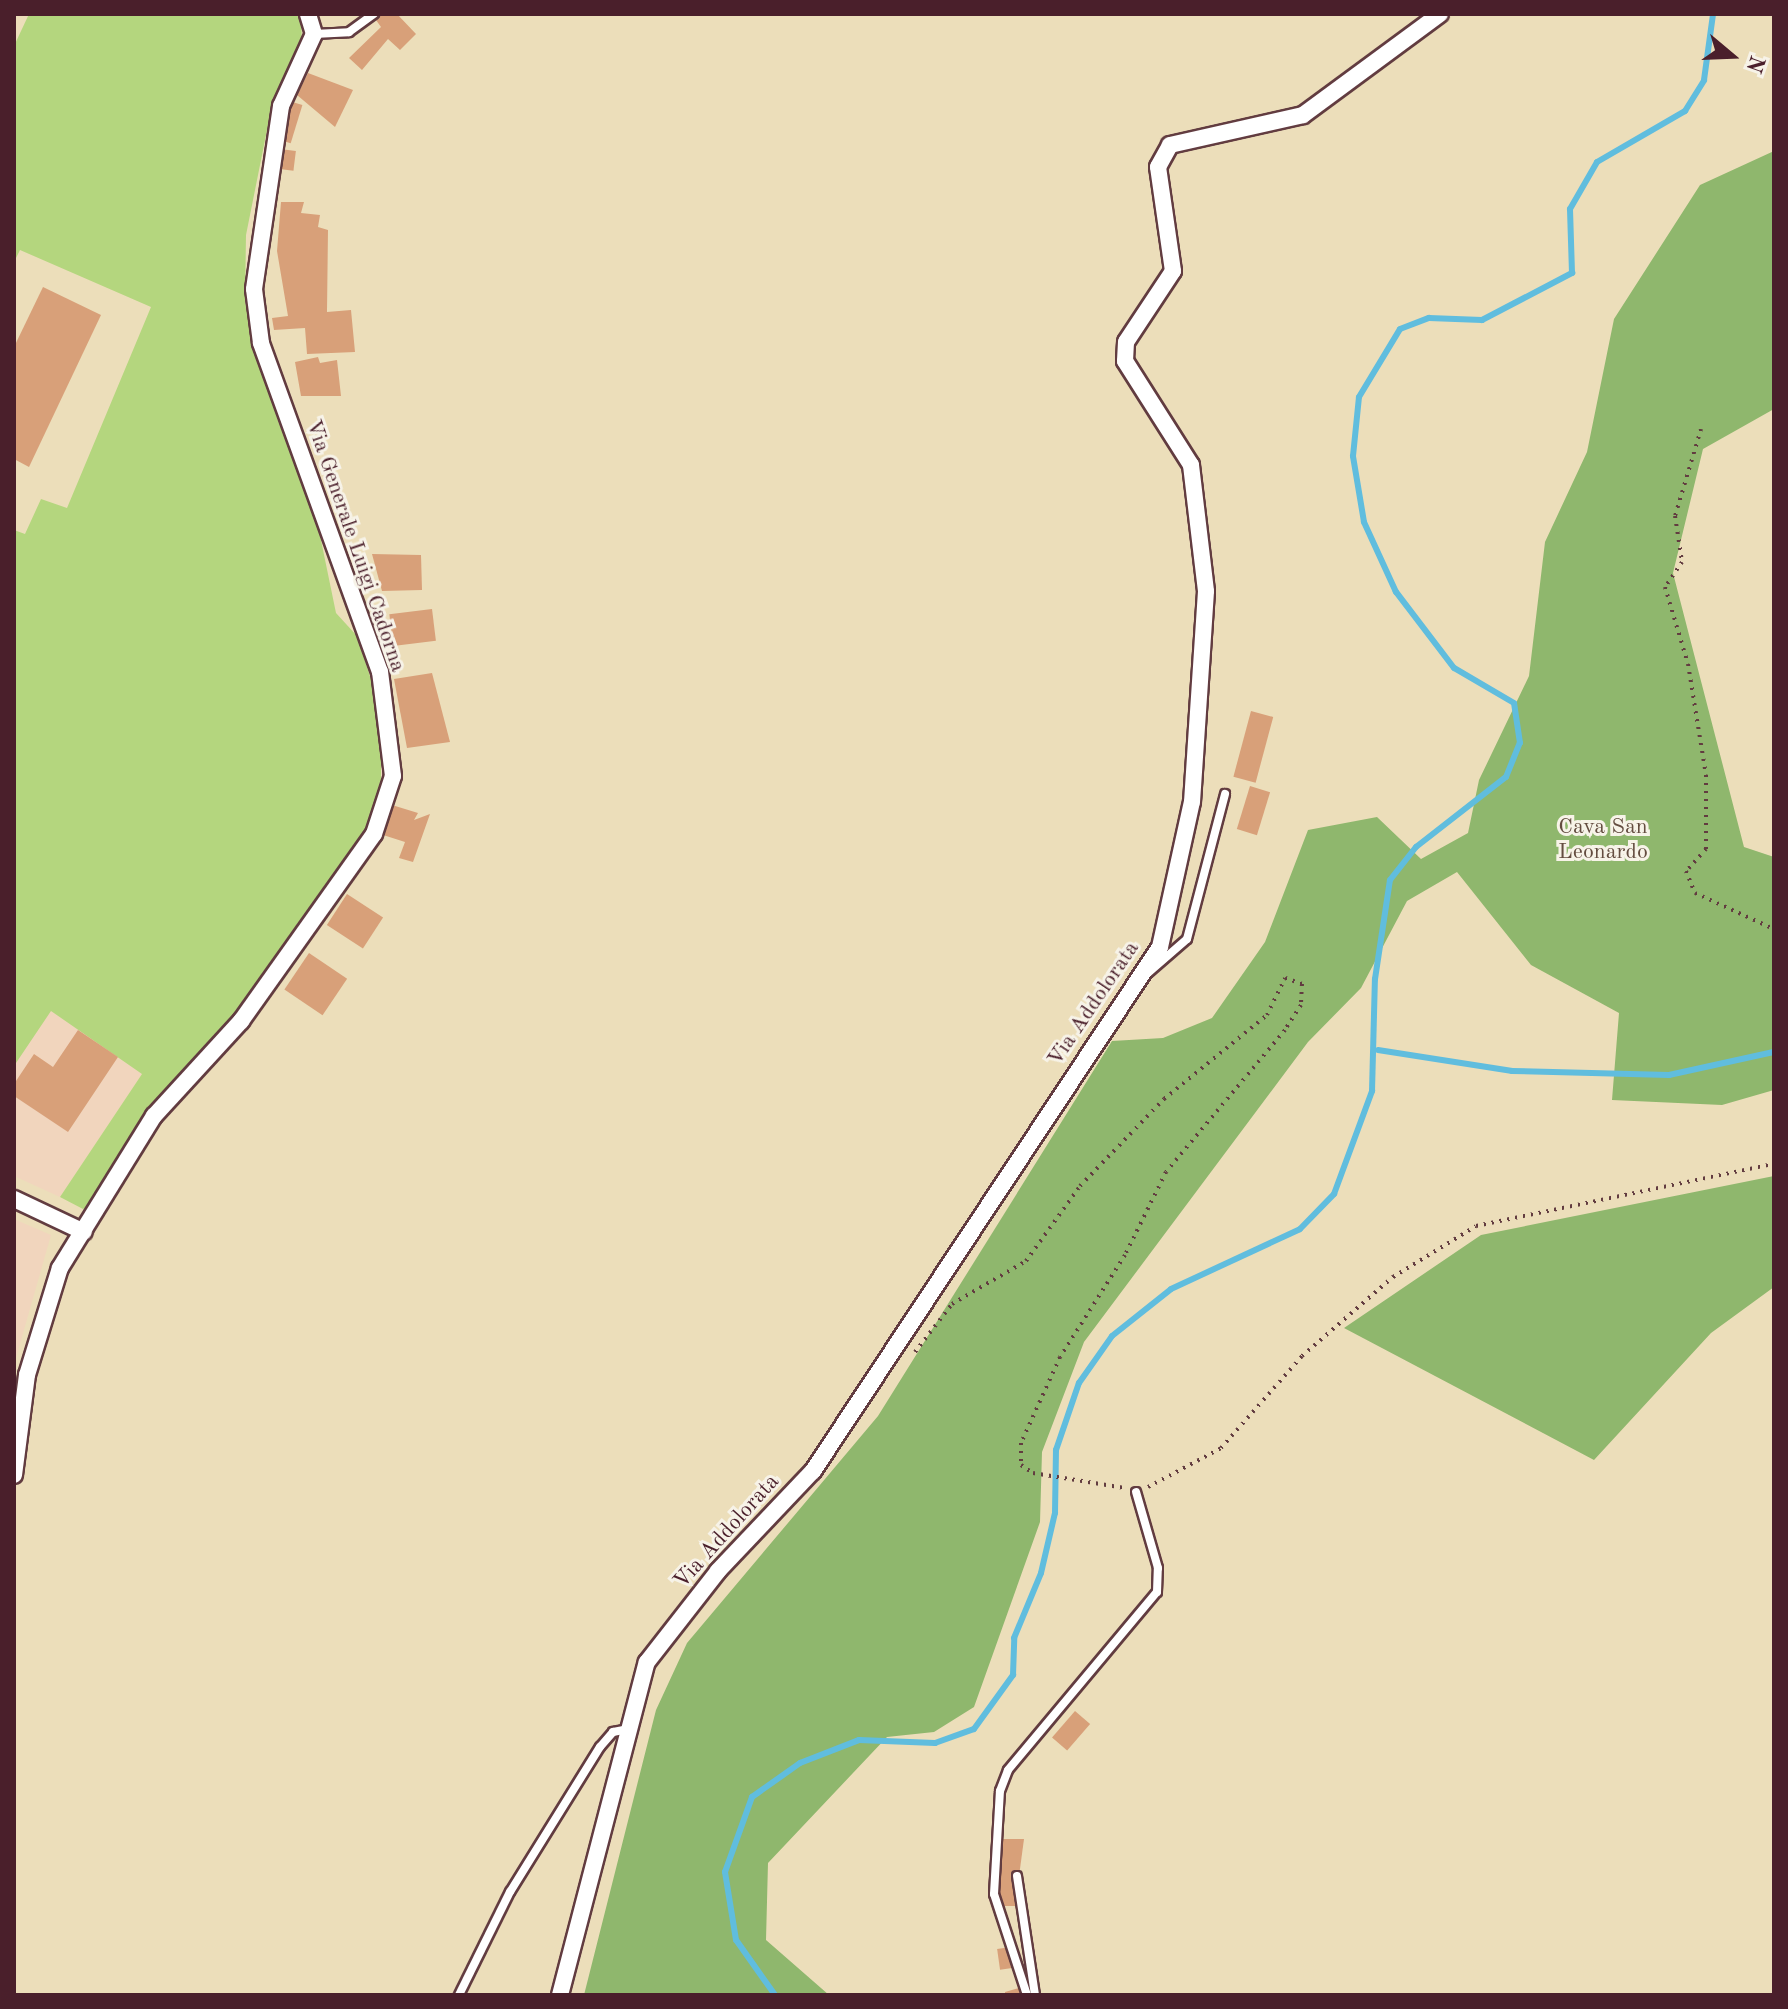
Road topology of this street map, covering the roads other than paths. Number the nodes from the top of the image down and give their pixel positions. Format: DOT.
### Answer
graph roads {
  1 [pos="308,14"];
  2 [pos="374,14"];
  3 [pos="1440,14"];
  4 [pos="314,34"];
  5 [pos="1225,794"];
  6 [pos="1145,974"];
  7 [pos="14,1199"];
  8 [pos="84,1232"];
  9 [pos="14,1475"];
  10 [pos="1136,1492"];
  11 [pos="628,1729"];
  12 [pos="1017,1876"];
  13 [pos="459,1995"];
  14 [pos="560,1995"];
  15 [pos="1027,1995"];
  16 [pos="1035,1995"];
  1 -- 4 [label="street"];
  2 -- 4 [label="lane"];
  3 -- 6 [label="street, Via Addolorata"];
  4 -- 8 [label="street, Via Generale Luigi Cadorna"];
  5 -- 6 [label="lane"];
  6 -- 11 [label="street, Via Addolorata"];
  7 -- 8 [label="street"];
  8 -- 9 [label="street, Via Generale Luigi Cadorna"];
  10 -- 15 [label="lane"];
  11 -- 13 [label="lane"];
  11 -- 14 [label="street, Via Addolorata"];
  12 -- 16 [label="lane"];
}
